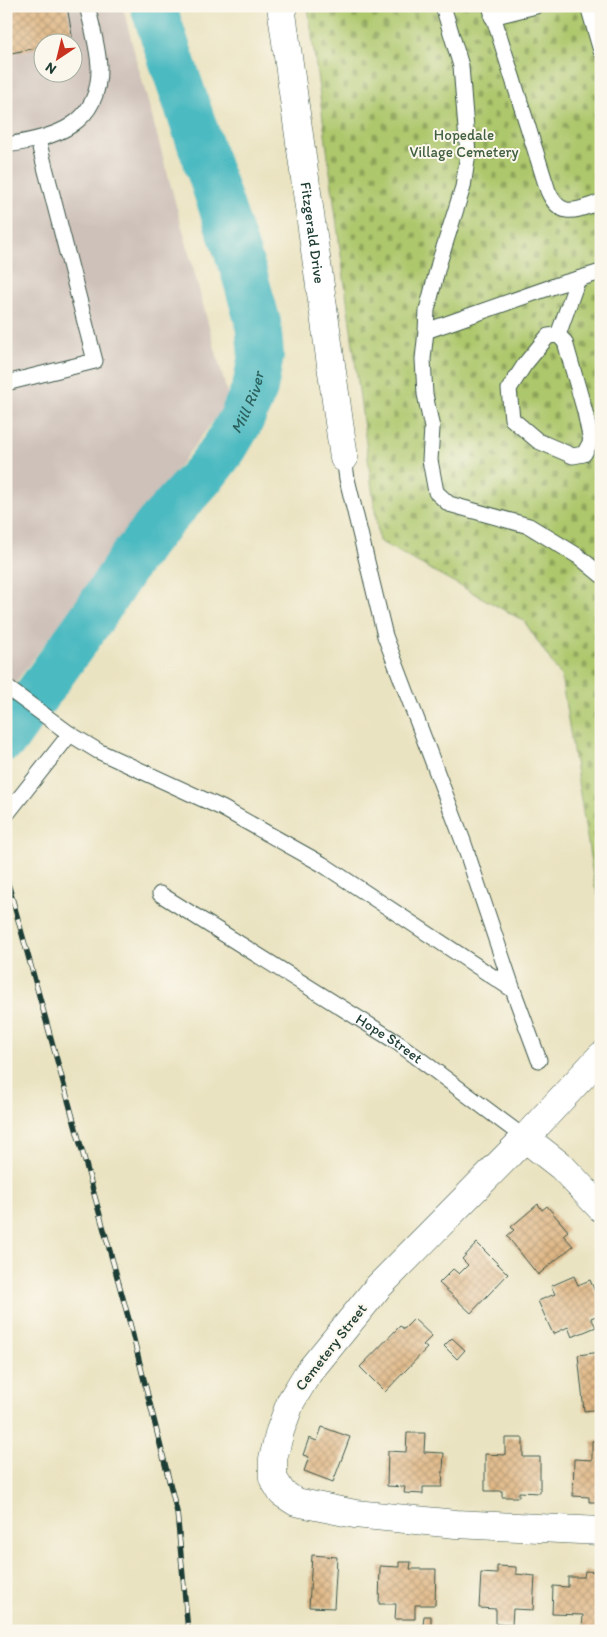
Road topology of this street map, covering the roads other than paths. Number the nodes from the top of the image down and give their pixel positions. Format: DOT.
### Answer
graph roads {
  1 [pos="87,6"];
  2 [pos="281,6"];
  3 [pos="443,6"];
  4 [pos="536,6"];
  5 [pos="588,6"];
  6 [pos="491,12"];
  7 [pos="601,51"];
  8 [pos="38,140"];
  9 [pos="6,145"];
  10 [pos="601,202"];
  11 [pos="601,272"];
  12 [pos="578,279"];
  13 [pos="426,331"];
  14 [pos="558,335"];
  15 [pos="6,383"];
  16 [pos="344,458"];
  17 [pos="601,575"];
  18 [pos="6,687"];
  19 [pos="66,731"];
  20 [pos="6,815"];
  21 [pos="160,894"];
  22 [pos="513,990"];
  23 [pos="540,1060"];
  24 [pos="597,1066"];
  25 [pos="526,1138"];
  26 [pos="601,1208"];
  27 [pos="601,1531"];
  1 -- 8 [label="lane"];
  2 -- 16 [label="street, Fitzgerald Drive"];
  3 -- 13 [label="lane"];
  4 -- 6 [label="lane"];
  5 -- 7 [label="lane"];
  6 -- 10 [label="lane"];
  8 -- 9 [label="lane"];
  8 -- 15 [label="lane"];
  11 -- 12 [label="lane"];
  12 -- 13 [label="lane"];
  12 -- 14 [label="lane"];
  13 -- 17 [label="lane"];
  14 -- 14 [label="lane"];
  16 -- 22 [label="lane"];
  18 -- 19 [label="lane"];
  19 -- 20 [label="lane"];
  19 -- 22 [label="lane"];
  21 -- 25 [label="lane, Hope Street"];
  22 -- 23 [label="lane"];
  24 -- 25 [label="street, Cemetery Street"];
  25 -- 26 [label="street, Hope Street"];
  25 -- 27 [label="street, Cemetery Street"];
}
